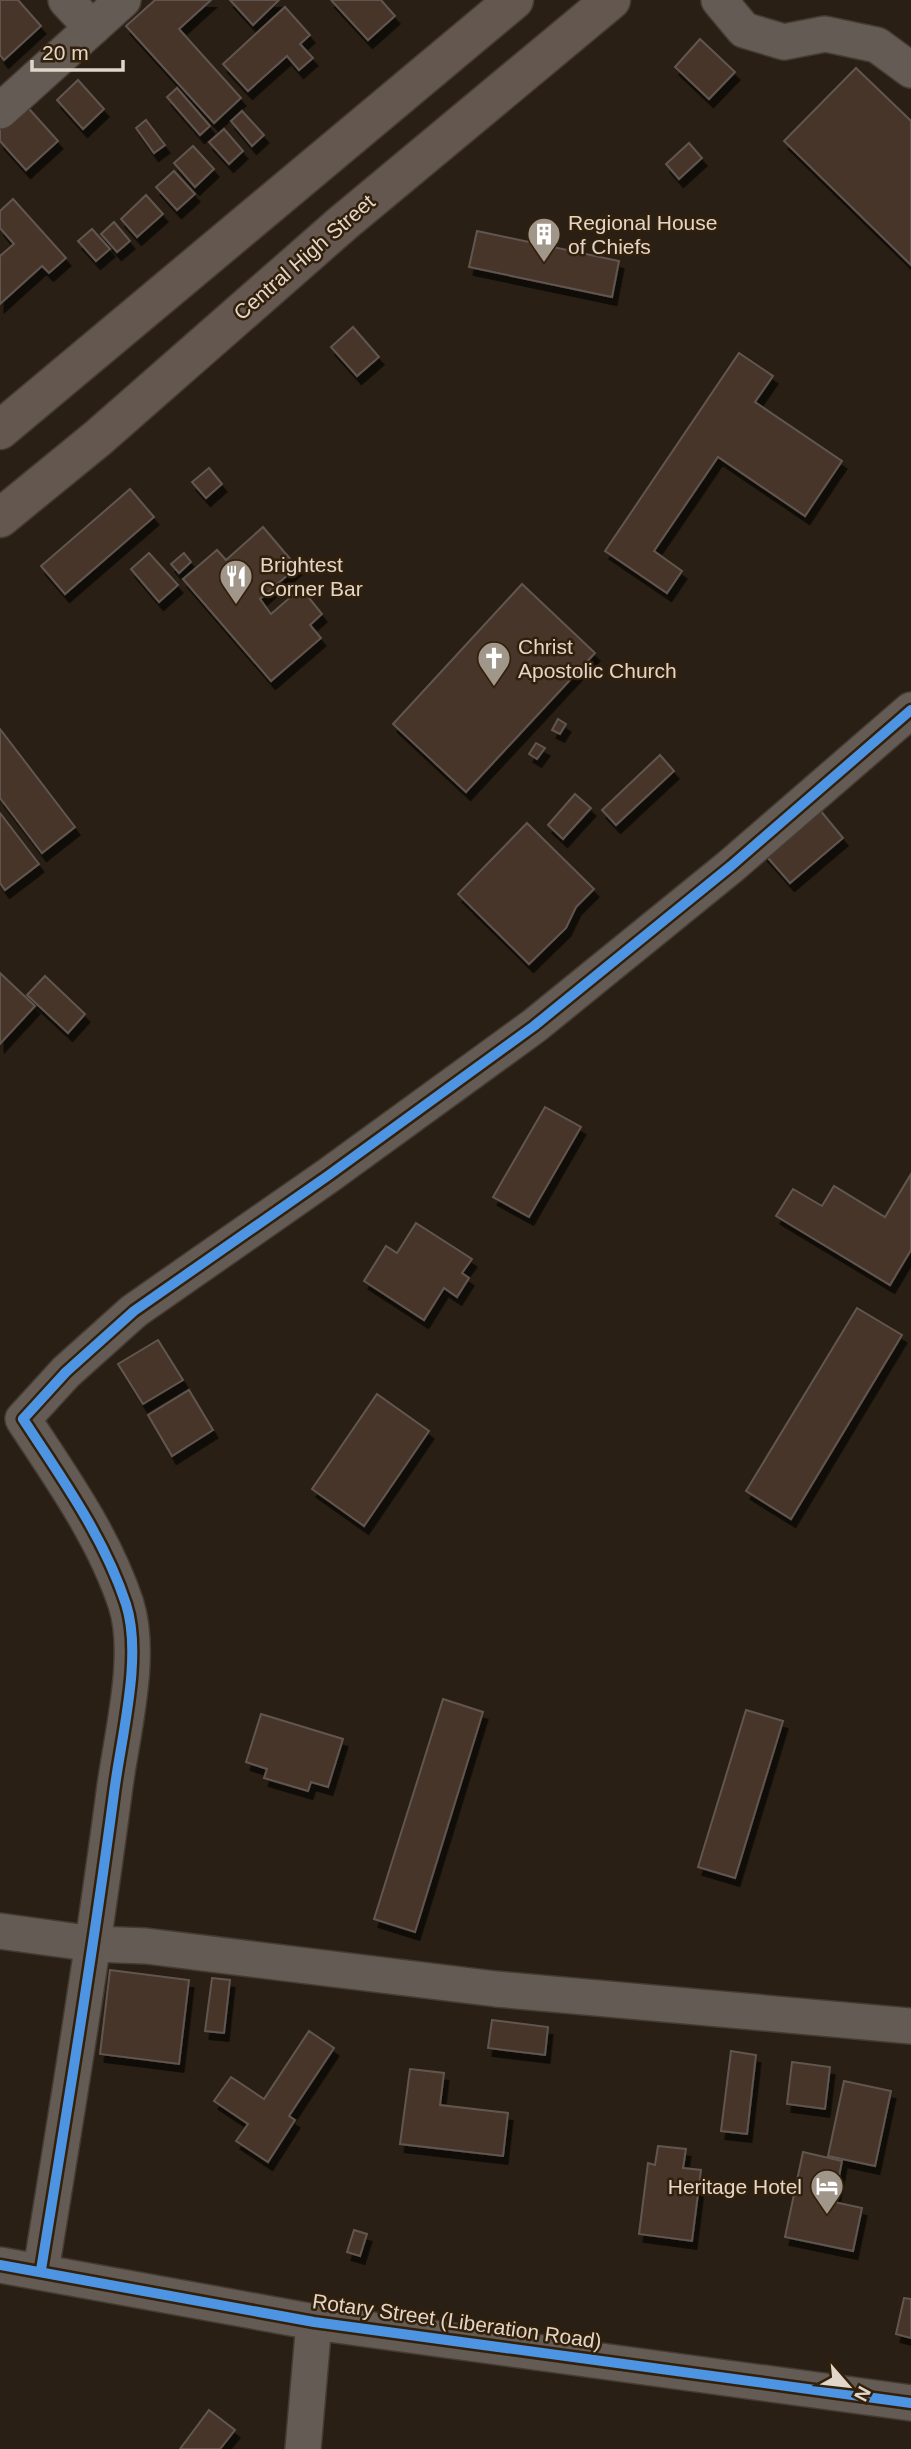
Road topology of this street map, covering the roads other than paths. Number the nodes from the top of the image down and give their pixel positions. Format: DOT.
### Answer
graph roads {
  1 [pos="66,0"];
  2 [pos="123,0"];
  3 [pos="514,0"];
  4 [pos="611,0"];
  5 [pos="719,0"];
  6 [pos="92,28"];
  7 [pos="911,70"];
  8 [pos="0,111"];
  9 [pos="329,156"];
  10 [pos="343,223"];
  11 [pos="0,430"];
  12 [pos="0,518"];
  13 [pos="911,710"];
  14 [pos="12,1419"];
  15 [pos="0,1931"];
  16 [pos="94,1944"];
  17 [pos="911,2026"];
  18 [pos="0,2265"];
  19 [pos="41,2270"];
  20 [pos="314,2322"];
  21 [pos="911,2403"];
  22 [pos="303,2449"];
  1 -- 6 [label="street"];
  2 -- 6 [label="street"];
  3 -- 9 [label="highway"];
  4 -- 10 [label="highway, Central High Street"];
  5 -- 7 [label="street"];
  6 -- 8 [label="street"];
  9 -- 10 [label="highway"];
  9 -- 11 [label="highway"];
  10 -- 12 [label="highway, Central High Street"];
  13 -- 14 [label="street"];
  14 -- 16 [label="street"];
  15 -- 16 [label="street"];
  16 -- 17 [label="street"];
  16 -- 19 [label="street"];
  18 -- 19 [label="street, Rotary Street (Liberation Road)"];
  19 -- 20 [label="street, Rotary Street (Liberation Road)"];
  20 -- 21 [label="street, Rotary Street (Liberation Road)"];
  20 -- 22 [label="street"];
}
